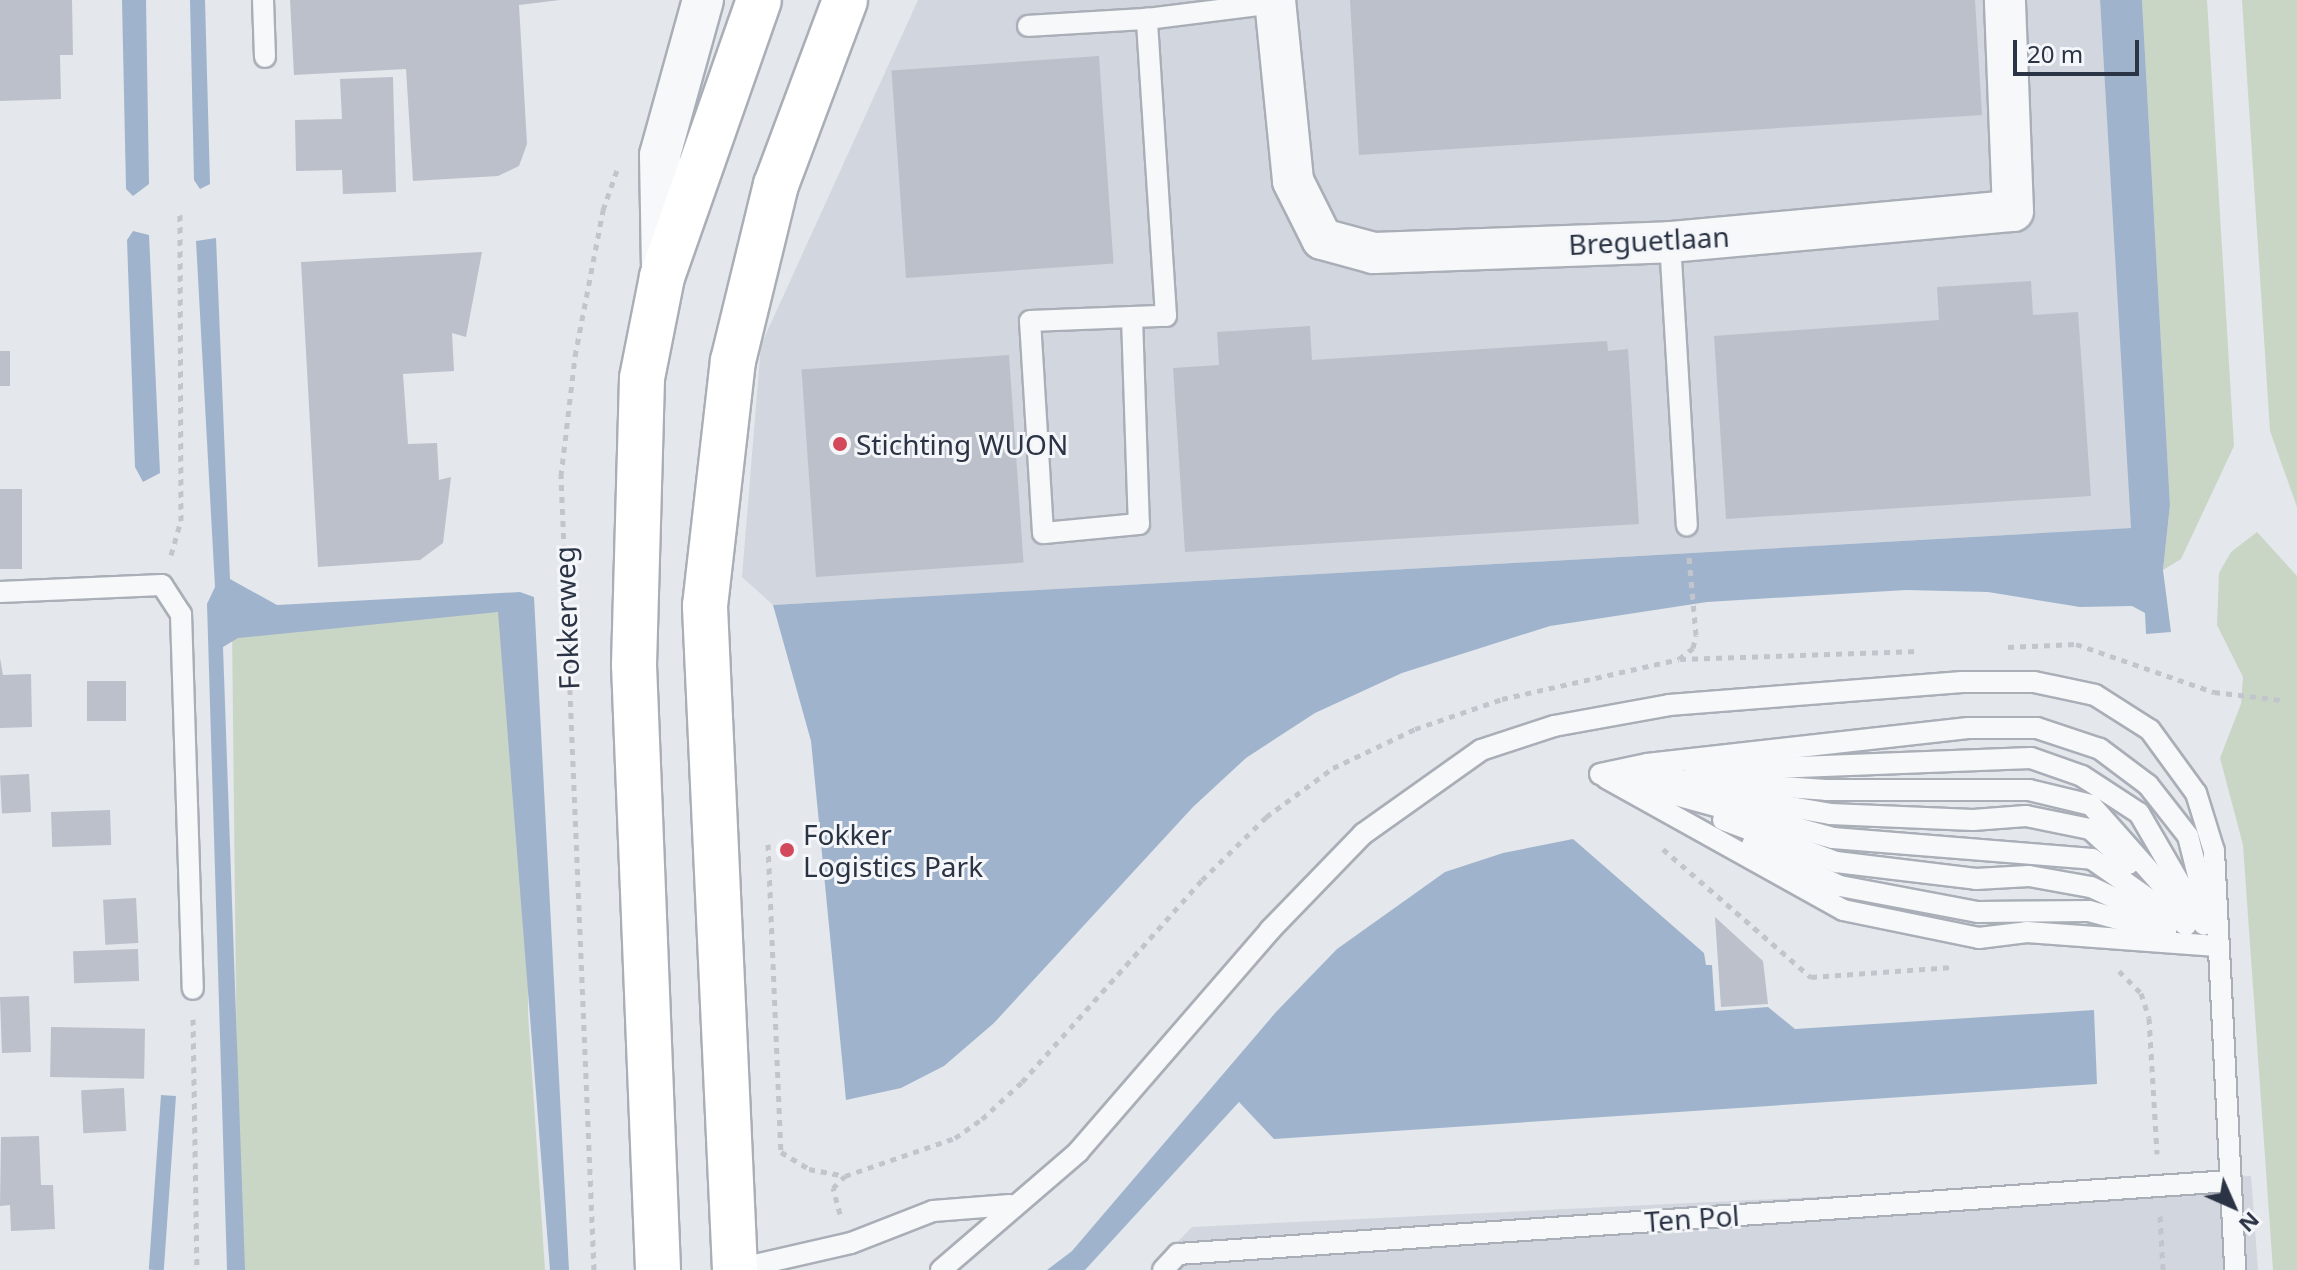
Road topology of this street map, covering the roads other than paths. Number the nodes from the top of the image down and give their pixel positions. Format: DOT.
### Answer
graph roads {
  1 [pos="263,0"];
  2 [pos="759,0"];
  3 [pos="845,0"];
  4 [pos="2005,0"];
  5 [pos="703,1"];
  6 [pos="1276,1"];
  7 [pos="1147,19"];
  8 [pos="1028,26"];
  9 [pos="265,57"];
  10 [pos="1670,242"];
  11 [pos="662,277"];
  12 [pos="1132,317"];
  13 [pos="1687,525"];
  14 [pos="0,592"];
  15 [pos="1600,774"];
  16 [pos="2216,946"];
  17 [pos="193,989"];
  18 [pos="2229,1181"];
  19 [pos="1010,1205"];
  20 [pos="658,1270"];
  21 [pos="734,1270"];
  22 [pos="941,1270"];
  23 [pos="1163,1270"];
  24 [pos="2235,1270"];
  1 -- 9 [label="lane"];
  2 -- 11 [label="main road"];
  3 -- 21 [label="main road"];
  4 -- 10 [label="street, Breguetlaan"];
  5 -- 11 [label="street"];
  6 -- 7 [label="lane"];
  6 -- 10 [label="street, Breguetlaan"];
  7 -- 8 [label="lane"];
  7 -- 12 [label="lane"];
  10 -- 13 [label="lane"];
  11 -- 20 [label="main road"];
  12 -- 12 [label="lane"];
  14 -- 17 [label="lane"];
  15 -- 16 [label="lane"];
  15 -- 16 [label="lane"];
  15 -- 16 [label="lane"];
  15 -- 16 [label="lane"];
  15 -- 16 [label="lane"];
  15 -- 16 [label="lane"];
  15 -- 16 [label="lane"];
  16 -- 18 [label="lane"];
  16 -- 19 [label="lane"];
  18 -- 23 [label="lane, Ten Pol"];
  18 -- 24 [label="lane"];
  19 -- 21 [label="lane"];
  19 -- 22 [label="lane"];
}
